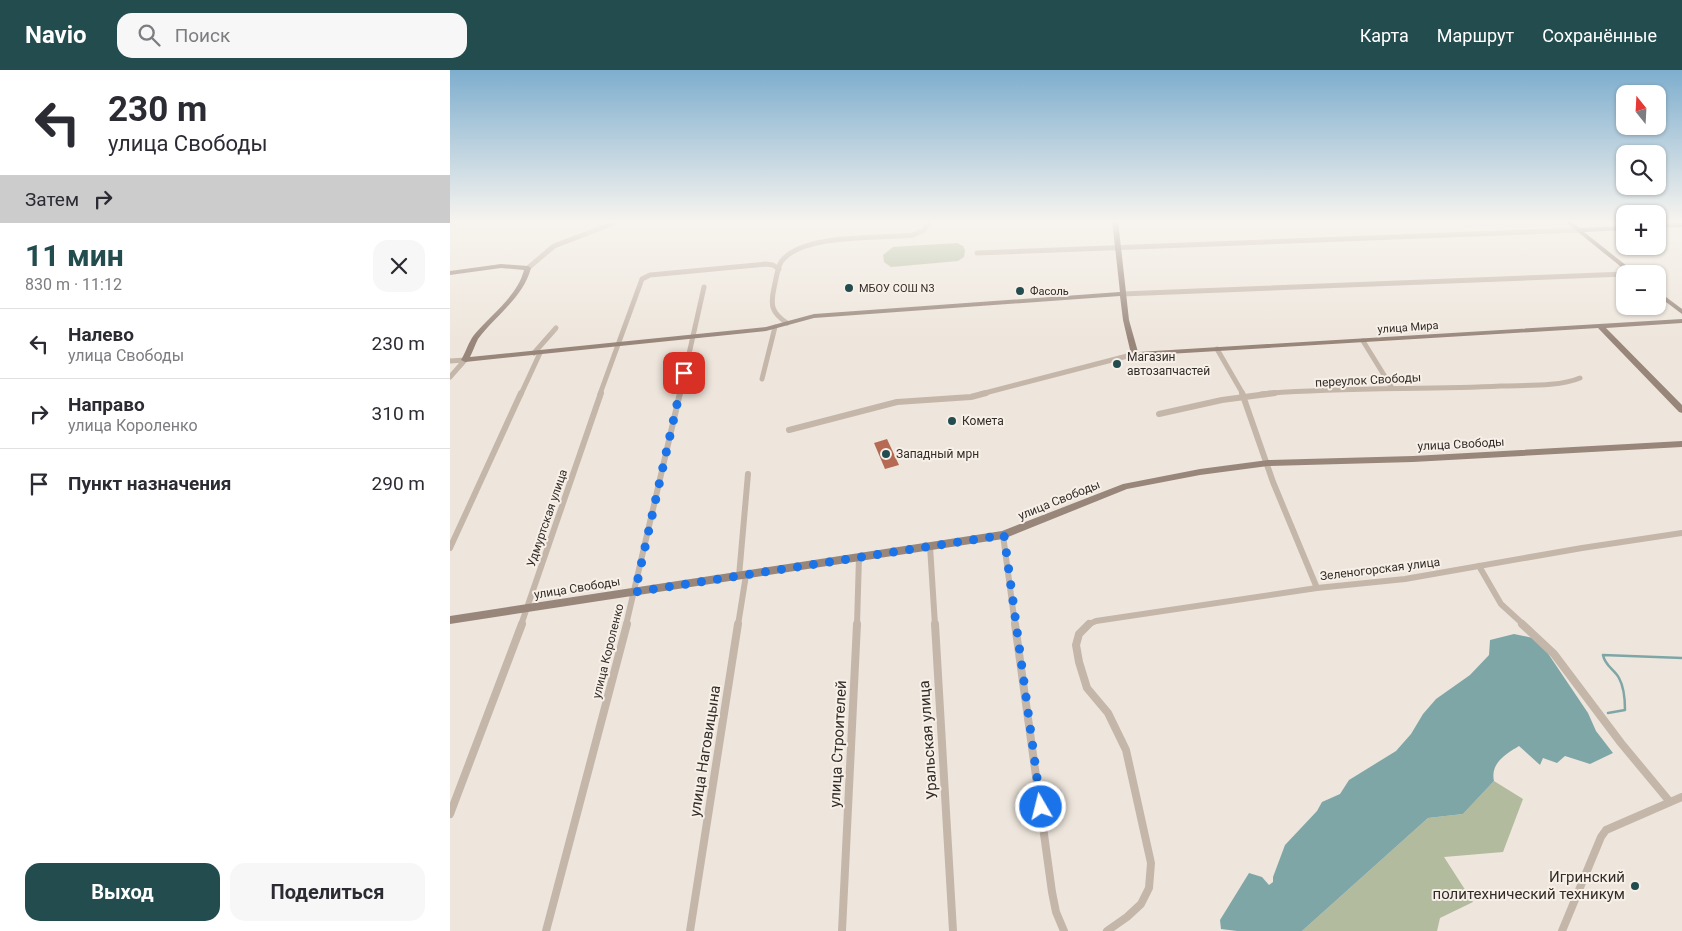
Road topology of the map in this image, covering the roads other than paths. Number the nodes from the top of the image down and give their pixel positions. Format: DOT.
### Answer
graph roads {
  1 [pos="537,260"];
  2 [pos="785,260"];
  3 [pos="1118,260"];
  4 [pos="528,268"];
  5 [pos="779,269"];
  6 [pos="450,273"];
  7 [pos="1616,274"];
  8 [pos="704,287"];
  9 [pos="1122,294"];
  10 [pos="1666,299"];
  11 [pos="1682,312"];
  12 [pos="1682,321"];
  13 [pos="787,322"];
  14 [pos="1600,326"];
  15 [pos="775,327"];
  16 [pos="556,328"];
  17 [pos="692,336"];
  18 [pos="1363,341"];
  19 [pos="617,345"];
  20 [pos="1217,349"];
  21 [pos="537,353"];
  22 [pos="1135,354"];
  23 [pos="465,360"];
  24 [pos="450,361"];
  25 [pos="450,377"];
  26 [pos="1580,378"];
  27 [pos="762,379"];
  28 [pos="1392,388"];
  29 [pos="1244,396"];
  30 [pos="1682,410"];
  31 [pos="1159,414"];
  32 [pos="789,430"];
  33 [pos="1682,444"];
  34 [pos="1268,464"];
  35 [pos="748,474"];
  36 [pos="1682,533"];
  37 [pos="1004,535"];
  38 [pos="930,546"];
  39 [pos="450,548"];
  40 [pos="859,557"];
  41 [pos="1479,566"];
  42 [pos="742,575"];
  43 [pos="1317,588"];
  44 [pos="635,592"];
  45 [pos="528,608"];
  46 [pos="450,620"];
  47 [pos="1682,797"];
  48 [pos="1670,802"];
  49 [pos="450,814"];
  50 [pos="546,931"];
  51 [pos="690,931"];
  52 [pos="842,931"];
  53 [pos="954,931"];
  54 [pos="1064,931"];
  55 [pos="1107,931"];
  56 [pos="1562,931"];
  1 -- 4 [label="street"];
  2 -- 5 [label="street"];
  3 -- 9 [label="street"];
  4 -- 6 [label="street"];
  4 -- 23 [label="street"];
  5 -- 13 [label="street"];
  5 -- 19 [label="street, Удмуртская улица"];
  7 -- 9 [label="street"];
  8 -- 17 [label="street, улица Короленко"];
  9 -- 13 [label="street"];
  9 -- 22 [label="street"];
  10 -- 11 [label="street"];
  12 -- 14 [label="street, улица Мира"];
  13 -- 15 [label="street"];
  14 -- 18 [label="street, улица Мира"];
  14 -- 30 [label="street"];
  15 -- 17 [label="street"];
  15 -- 27 [label="street"];
  16 -- 21 [label="street"];
  17 -- 19 [label="street"];
  17 -- 44 [label="street, улица Короленко"];
  18 -- 20 [label="street, улица Мира"];
  18 -- 28 [label="street"];
  19 -- 21 [label="street"];
  19 -- 45 [label="street, Удмуртская улица"];
  20 -- 22 [label="street, улица Мира"];
  20 -- 29 [label="street"];
  21 -- 23 [label="street"];
  21 -- 39 [label="street"];
  22 -- 32 [label="street"];
  23 -- 24 [label="street"];
  23 -- 25 [label="street"];
  26 -- 28 [label="street, переулок Свободы"];
  28 -- 29 [label="street, переулок Свободы"];
  29 -- 31 [label="street, переулок Свободы"];
  29 -- 34 [label="street"];
  33 -- 34 [label="street, улица Свободы"];
  34 -- 37 [label="street, улица Свободы"];
  34 -- 43 [label="street"];
  35 -- 42 [label="street, улица Наговицына"];
  36 -- 41 [label="street, Зеленогорская улица"];
  37 -- 38 [label="street, улица Свободы"];
  37 -- 54 [label="street"];
  38 -- 40 [label="street, улица Свободы"];
  38 -- 53 [label="street, Уральская улица"];
  40 -- 42 [label="street, улица Свободы"];
  40 -- 52 [label="street, улица Строителей"];
  41 -- 43 [label="street, Зеленогорская улица"];
  41 -- 48 [label="street"];
  42 -- 44 [label="street, улица Свободы"];
  42 -- 51 [label="street, улица Наговицына"];
  43 -- 55 [label="street, Зеленогорская улица"];
  44 -- 45 [label="street, улица Свободы"];
  44 -- 50 [label="street, улица Короленко"];
  45 -- 46 [label="street, улица Свободы"];
  45 -- 49 [label="street, Удмуртская улица"];
  47 -- 48 [label="street"];
  48 -- 56 [label="street"];
}
